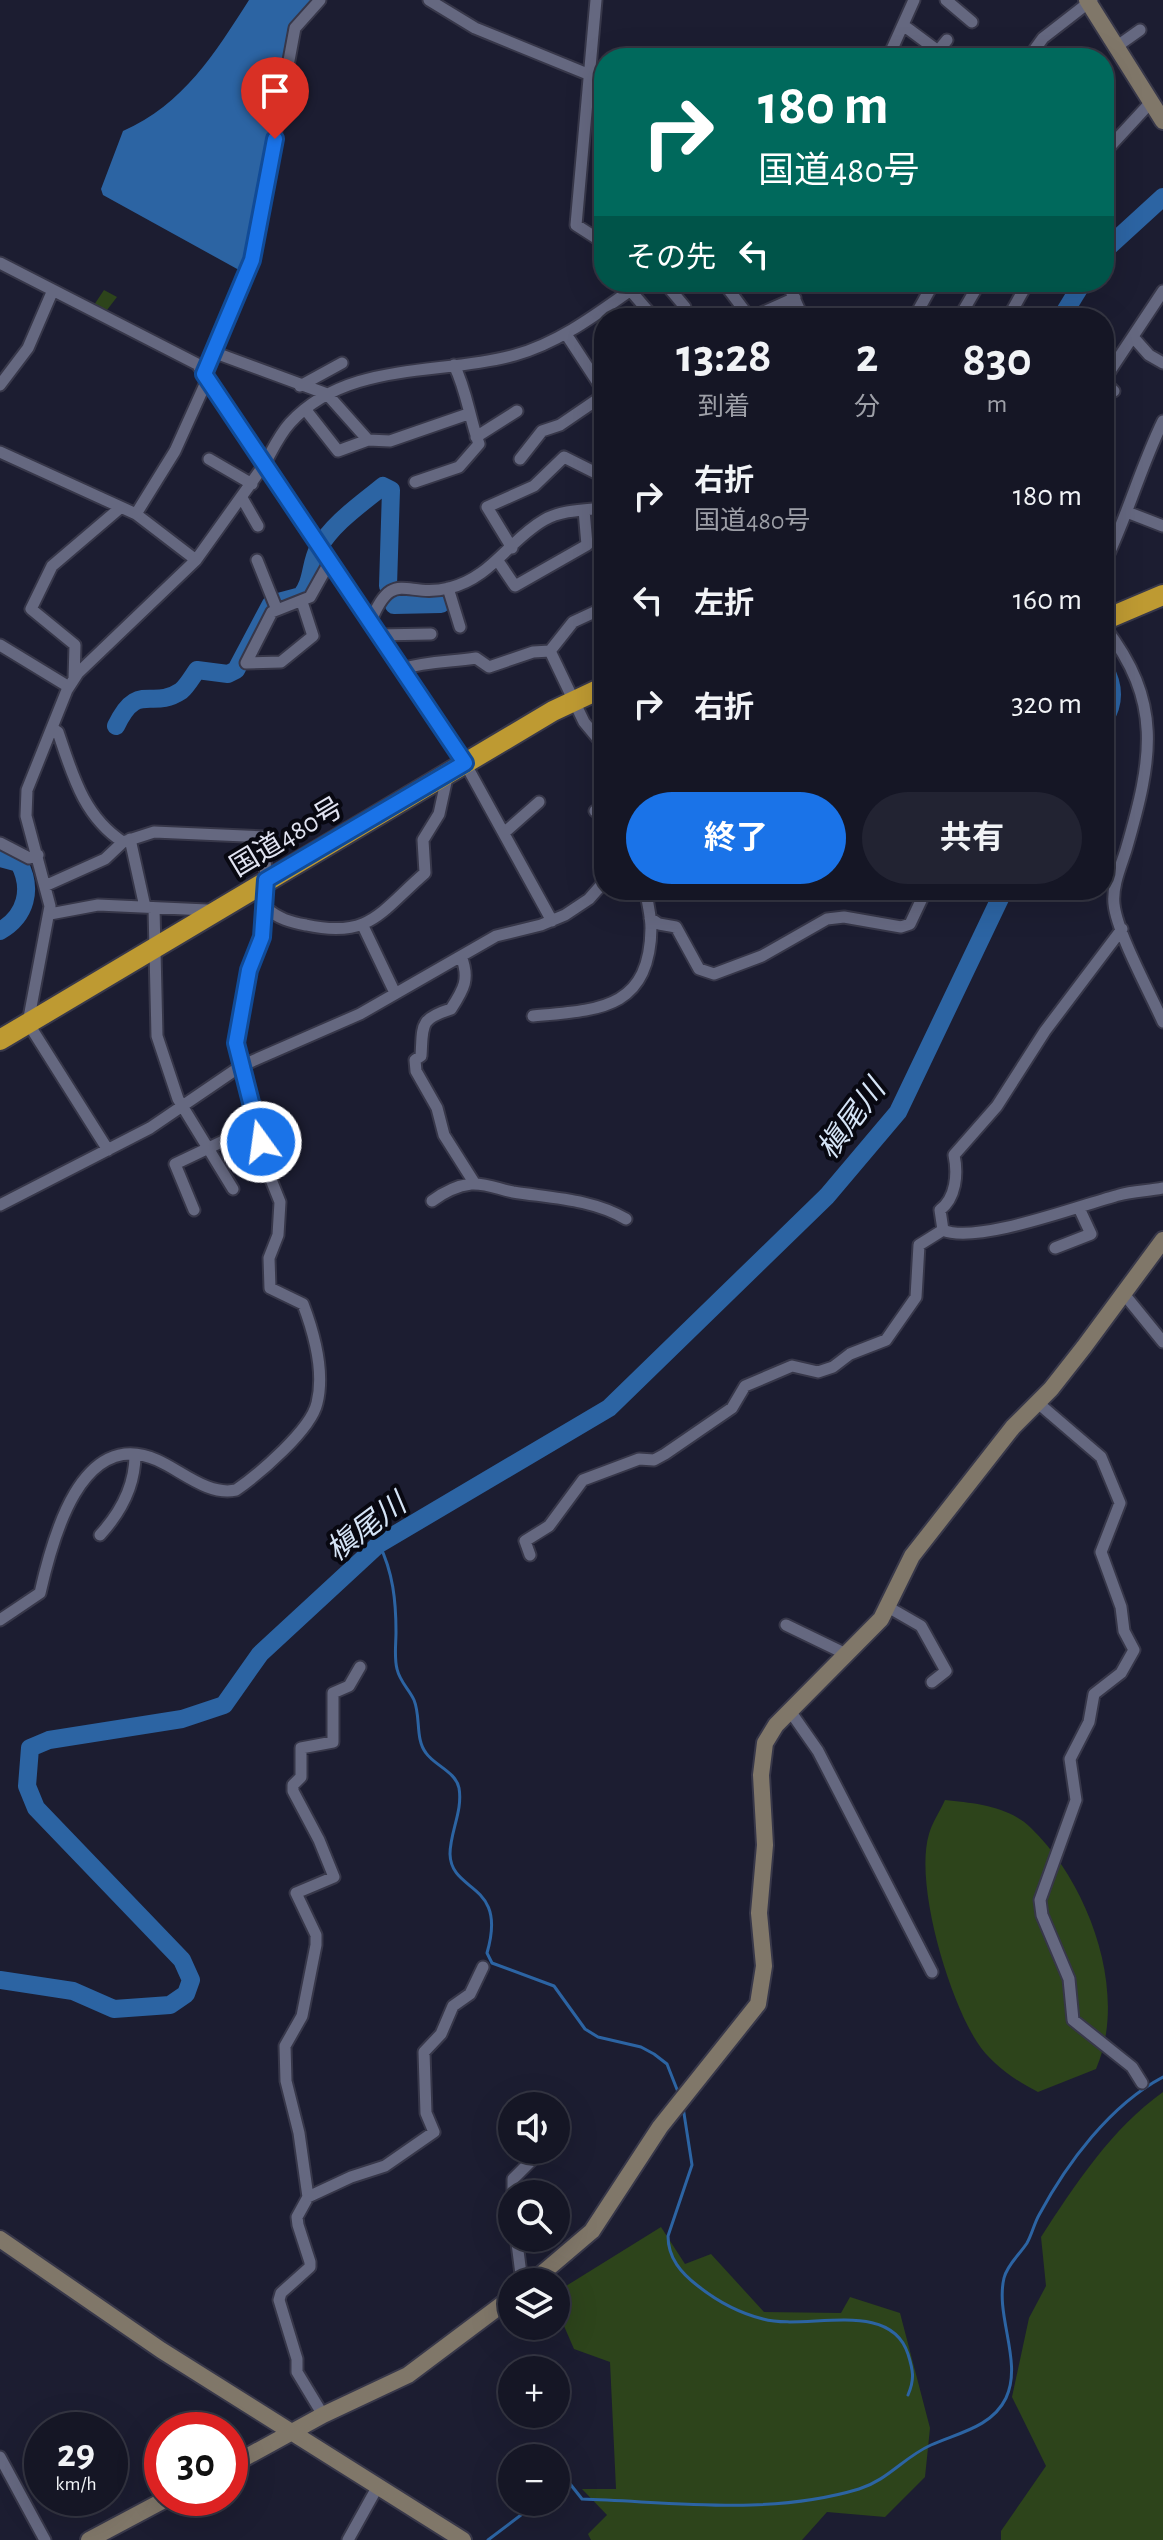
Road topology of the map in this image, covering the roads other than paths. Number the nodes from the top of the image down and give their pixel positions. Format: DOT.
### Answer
graph roads {
  1 [pos="320,0"];
  2 [pos="429,0"];
  3 [pos="596,0"];
  4 [pos="914,0"];
  5 [pos="946,0"];
  6 [pos="1089,1"];
  7 [pos="972,22"];
  8 [pos="903,25"];
  9 [pos="1140,30"];
  10 [pos="947,40"];
  11 [pos="1036,41"];
  12 [pos="1116,47"];
  13 [pos="893,48"];
  14 [pos="928,48"];
  15 [pos="941,48"];
  16 [pos="590,75"];
  17 [pos="1159,113"];
  18 [pos="1114,146"];
  19 [pos="594,237"];
  20 [pos="0,263"];
  21 [pos="53,290"];
  22 [pos="1163,291"];
  23 [pos="627,292"];
  24 [pos="632,292"];
  25 [pos="672,292"];
  26 [pos="792,292"];
  27 [pos="795,298"];
  28 [pos="685,307"];
  29 [pos="604,308"];
  30 [pos="645,308"];
  31 [pos="772,308"];
  32 [pos="799,308"];
  33 [pos="594,315"];
  34 [pos="566,334"];
  35 [pos="1133,337"];
  36 [pos="213,352"];
  37 [pos="342,363"];
  38 [pos="1163,363"];
  39 [pos="454,365"];
  40 [pos="1114,366"];
  41 [pos="206,377"];
  42 [pos="594,378"];
  43 [pos="0,385"];
  44 [pos="300,386"];
  45 [pos="327,394"];
  46 [pos="594,401"];
  47 [pos="305,409"];
  48 [pos="517,411"];
  49 [pos="468,414"];
  50 [pos="1163,421"];
  51 [pos="476,437"];
  52 [pos="368,440"];
  53 [pos="0,452"];
  54 [pos="209,459"];
  55 [pos="520,459"];
  56 [pos="264,465"];
  57 [pos="594,472"];
  58 [pos="415,482"];
  59 [pos="252,484"];
  60 [pos="242,498"];
  61 [pos="120,508"];
  62 [pos="594,509"];
  63 [pos="584,510"];
  64 [pos="1127,512"];
  65 [pos="136,514"];
  66 [pos="258,526"];
  67 [pos="1163,526"];
  68 [pos="1114,541"];
  69 [pos="512,548"];
  70 [pos="323,553"];
  71 [pos="196,560"];
  72 [pos="257,560"];
  73 [pos="498,561"];
  74 [pos="448,588"];
  75 [pos="1163,595"];
  76 [pos="302,602"];
  77 [pos="276,606"];
  78 [pos="594,612"];
  79 [pos="1114,616"];
  80 [pos="370,623"];
  81 [pos="460,627"];
  82 [pos="431,634"];
  83 [pos="378,635"];
  84 [pos="1114,638"];
  85 [pos="0,645"];
  86 [pos="550,651"];
  87 [pos="401,669"];
  88 [pos="72,683"];
  89 [pos="594,692"];
  90 [pos="573,702"];
  91 [pos="52,728"];
  92 [pos="594,732"];
  93 [pos="456,768"];
  94 [pos="539,802"];
  95 [pos="504,833"];
  96 [pos="126,841"];
  97 [pos="0,843"];
  98 [pos="38,855"];
  99 [pos="266,880"];
  100 [pos="47,885"];
  101 [pos="594,893"];
  102 [pos="1114,896"];
  103 [pos="647,900"];
  104 [pos="921,900"];
  105 [pos="1113,900"];
  106 [pos="150,907"];
  107 [pos="266,908"];
  108 [pos="210,913"];
  109 [pos="50,914"];
  110 [pos="650,918"];
  111 [pos="552,921"];
  112 [pos="363,926"];
  113 [pos="1122,929"];
  114 [pos="153,947"];
  115 [pos="461,956"];
  116 [pos="395,993"];
  117 [pos="533,1016"];
  118 [pos="1163,1022"];
  119 [pos="28,1023"];
  120 [pos="0,1040"];
  121 [pos="241,1066"];
  122 [pos="183,1106"];
  123 [pos="257,1125"];
  124 [pos="210,1146"];
  125 [pos="108,1150"];
  126 [pos="475,1184"];
  127 [pos="233,1189"];
  128 [pos="1162,1190"];
  129 [pos="432,1201"];
  130 [pos="0,1205"];
  131 [pos="1079,1208"];
  132 [pos="194,1210"];
  133 [pos="626,1219"];
  134 [pos="943,1230"];
  135 [pos="1163,1240"];
  136 [pos="1055,1248"];
  137 [pos="1124,1294"];
  138 [pos="1163,1342"];
  139 [pos="1038,1403"];
  140 [pos="135,1455"];
  141 [pos="100,1535"];
  142 [pos="530,1555"];
  143 [pos="888,1607"];
  144 [pos="0,1620"];
  145 [pos="786,1625"];
  146 [pos="848,1655"];
  147 [pos="360,1667"];
  148 [pos="932,1682"];
  149 [pos="790,1711"];
  150 [pos="483,1967"];
  151 [pos="932,1972"];
  152 [pos="1142,2083"];
  153 [pos="528,2164"];
  154 [pos="513,2180"];
  155 [pos="308,2197"];
  156 [pos="0,2239"];
  157 [pos="548,2268"];
  158 [pos="498,2308"];
  159 [pos="323,2415"];
  160 [pos="293,2431"];
  161 [pos="248,2456"];
  162 [pos="0,2457"];
  163 [pos="378,2486"];
  164 [pos="144,2511"];
  165 [pos="45,2540"];
  166 [pos="89,2540"];
  167 [pos="348,2540"];
  168 [pos="463,2540"];
  1 -- 36 [label="street"];
  2 -- 16 [label="street"];
  3 -- 16 [label="street"];
  4 -- 8 [label="street"];
  5 -- 7 [label="street"];
  6 -- 11 [label="street"];
  6 -- 12 [label="street"];
  8 -- 13 [label="street"];
  8 -- 14 [label="street"];
  9 -- 12 [label="street"];
  10 -- 15 [label="street"];
  12 -- 17 [label="street"];
  16 -- 19 [label="street"];
  17 -- 18 [label="street"];
  20 -- 21 [label="street"];
  21 -- 41 [label="street"];
  21 -- 43 [label="street"];
  22 -- 35 [label="street"];
  23 -- 29 [label="street"];
  24 -- 30 [label="street"];
  25 -- 28 [label="street"];
  26 -- 27 [label="street"];
  27 -- 31 [label="street"];
  27 -- 32 [label="street"];
  33 -- 34 [label="street"];
  34 -- 39 [label="street"];
  34 -- 42 [label="street"];
  35 -- 38 [label="street"];
  35 -- 40 [label="street"];
  36 -- 41 [label="street"];
  36 -- 44 [label="street"];
  37 -- 44 [label="street"];
  39 -- 45 [label="street"];
  39 -- 49 [label="street"];
  41 -- 56 [label="street"];
  41 -- 65 [label="street"];
  44 -- 45 [label="street"];
  45 -- 47 [label="street"];
  45 -- 52 [label="street"];
  46 -- 55 [label="street"];
  47 -- 52 [label="street"];
  47 -- 56 [label="street"];
  48 -- 51 [label="street"];
  49 -- 51 [label="street"];
  49 -- 52 [label="street"];
  50 -- 64 [label="street"];
  51 -- 58 [label="street"];
  53 -- 61 [label="street"];
  54 -- 59 [label="street"];
  56 -- 59 [label="street"];
  56 -- 70 [label="street"];
  57 -- 69 [label="street"];
  59 -- 60 [label="street"];
  60 -- 66 [label="street"];
  60 -- 71 [label="street"];
  61 -- 65 [label="street"];
  61 -- 88 [label="street"];
  62 -- 63 [label="street"];
  63 -- 69 [label="street"];
  63 -- 73 [label="street"];
  64 -- 67 [label="street"];
  64 -- 68 [label="street"];
  65 -- 71 [label="street"];
  69 -- 73 [label="street"];
  70 -- 76 [label="street"];
  70 -- 80 [label="street"];
  71 -- 88 [label="street"];
  72 -- 77 [label="street"];
  73 -- 74 [label="street"];
  74 -- 80 [label="street"];
  74 -- 81 [label="street"];
  75 -- 79 [label="highway"];
  76 -- 77 [label="street"];
  76 -- 77 [label="street"];
  78 -- 86 [label="street"];
  80 -- 83 [label="street"];
  82 -- 83 [label="street"];
  83 -- 87 [label="street"];
  84 -- 102 [label="street"];
  85 -- 88 [label="street"];
  86 -- 87 [label="street"];
  86 -- 90 [label="street"];
  87 -- 93 [label="street"];
  88 -- 91 [label="street"];
  89 -- 90 [label="highway, 国道480号"];
  90 -- 92 [label="street"];
  90 -- 93 [label="highway, 国道480号"];
  91 -- 96 [label="street"];
  91 -- 98 [label="street"];
  93 -- 95 [label="street"];
  93 -- 99 [label="highway, 国道480号"];
  93 -- 112 [label="street"];
  94 -- 95 [label="street"];
  95 -- 111 [label="street"];
  96 -- 99 [label="street"];
  96 -- 100 [label="street"];
  96 -- 106 [label="street"];
  97 -- 98 [label="street"];
  98 -- 100 [label="street"];
  99 -- 107 [label="street"];
  99 -- 108 [label="highway, 国道480号"];
  100 -- 109 [label="street"];
  101 -- 111 [label="street"];
  103 -- 110 [label="street"];
  104 -- 110 [label="street"];
  105 -- 113 [label="street"];
  106 -- 108 [label="street"];
  106 -- 109 [label="street"];
  106 -- 114 [label="street"];
  107 -- 112 [label="street"];
  107 -- 121 [label="street"];
  108 -- 114 [label="highway, 国道480号"];
  109 -- 119 [label="street"];
  110 -- 117 [label="street"];
  111 -- 115 [label="street"];
  112 -- 116 [label="street"];
  113 -- 118 [label="street"];
  113 -- 134 [label="street"];
  114 -- 119 [label="highway, 国道480号"];
  114 -- 122 [label="street"];
  115 -- 116 [label="street"];
  115 -- 126 [label="street"];
  116 -- 121 [label="street"];
  119 -- 120 [label="highway, 国道480号"];
  119 -- 125 [label="street"];
  121 -- 122 [label="street"];
  121 -- 123 [label="street"];
  122 -- 124 [label="street"];
  122 -- 125 [label="street"];
  123 -- 124 [label="street"];
  123 -- 140 [label="street"];
  124 -- 127 [label="street"];
  124 -- 132 [label="street"];
  125 -- 130 [label="street"];
  126 -- 129 [label="street"];
  126 -- 133 [label="street"];
  128 -- 131 [label="street"];
  131 -- 134 [label="street"];
  131 -- 136 [label="street"];
  134 -- 142 [label="street"];
  135 -- 137 [label="street"];
  137 -- 138 [label="street"];
  137 -- 139 [label="street"];
  139 -- 143 [label="street"];
  139 -- 152 [label="street"];
  140 -- 141 [label="street"];
  140 -- 144 [label="street"];
  143 -- 146 [label="street"];
  143 -- 148 [label="street"];
  145 -- 146 [label="street"];
  146 -- 149 [label="street"];
  147 -- 155 [label="street"];
  149 -- 151 [label="street"];
  149 -- 157 [label="street"];
  150 -- 155 [label="street"];
  153 -- 154 [label="street"];
  155 -- 159 [label="street"];
  156 -- 160 [label="street"];
  158 -- 159 [label="street"];
  159 -- 160 [label="street"];
  160 -- 161 [label="street"];
  160 -- 163 [label="street"];
  162 -- 165 [label="street"];
  163 -- 167 [label="street"];
  163 -- 168 [label="street"];
  164 -- 166 [label="street"];
}
